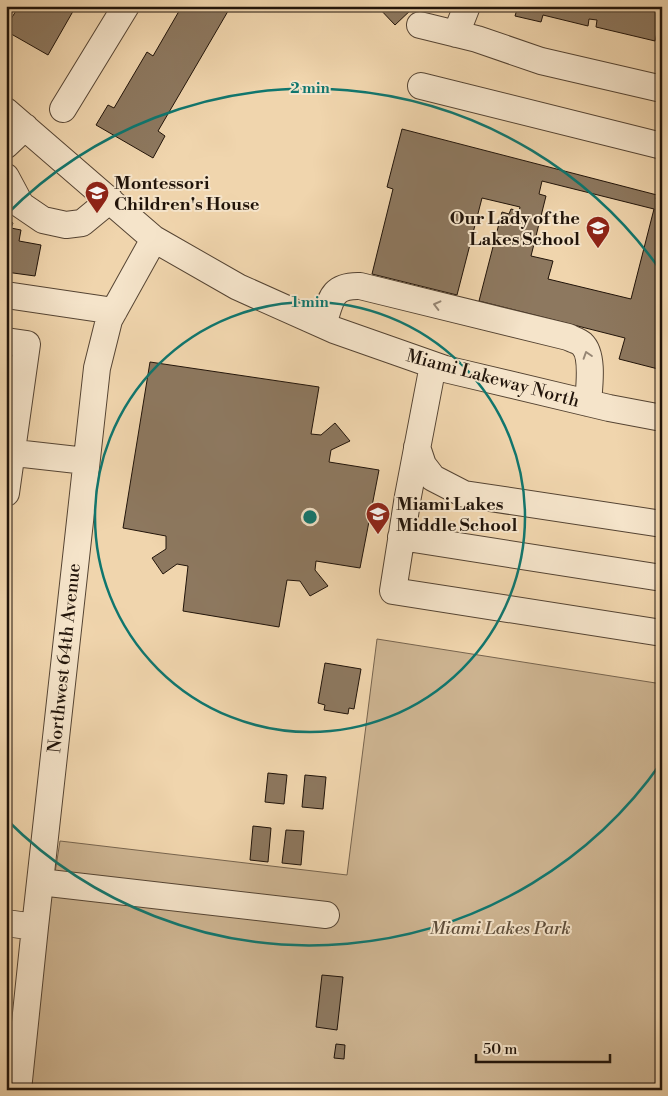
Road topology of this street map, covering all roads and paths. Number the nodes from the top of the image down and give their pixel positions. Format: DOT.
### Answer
graph roads {
  1 [pos="126,6"];
  2 [pos="467,6"];
  3 [pos="420,25"];
  4 [pos="456,34"];
  5 [pos="421,86"];
  6 [pos="662,89"];
  7 [pos="63,109"];
  8 [pos="16,119"];
  9 [pos="6,145"];
  10 [pos="662,146"];
  11 [pos="6,178"];
  12 [pos="110,200"];
  13 [pos="154,239"];
  14 [pos="6,295"];
  15 [pos="114,311"];
  16 [pos="323,325"];
  17 [pos="6,341"];
  18 [pos="433,364"];
  19 [pos="13,397"];
  20 [pos="588,403"];
  21 [pos="662,418"];
  22 [pos="417,448"];
  23 [pos="9,452"];
  24 [pos="86,461"];
  25 [pos="6,492"];
  26 [pos="662,524"];
  27 [pos="401,537"];
  28 [pos="662,578"];
  29 [pos="662,633"];
  30 [pos="40,882"];
  31 [pos="326,915"];
  32 [pos="6,923"];
  33 [pos="35,927"];
  34 [pos="18,1090"];
  1 -- 7 [label="street"];
  2 -- 4 [label="street"];
  3 -- 4 [label="street"];
  4 -- 6 [label="street"];
  5 -- 10 [label="street"];
  8 -- 9 [label="street"];
  8 -- 12 [label="street, Miami Lakeway North"];
  11 -- 12 [label="street"];
  12 -- 13 [label="street, Miami Lakeway North"];
  13 -- 15 [label="street, Northwest 64th Avenue"];
  13 -- 16 [label="street, Miami Lakeway North"];
  14 -- 15 [label="street"];
  15 -- 24 [label="street, Northwest 64th Avenue"];
  16 -- 18 [label="street, Miami Lakeway North"];
  20 -- 16 [label="street, one-way"];
  17 -- 19 [label="street"];
  18 -- 20 [label="street, Miami Lakeway North"];
  18 -- 22 [label="street"];
  19 -- 23 [label="street"];
  20 -- 21 [label="street, Miami Lakeway North"];
  22 -- 26 [label="street"];
  22 -- 27 [label="street"];
  23 -- 24 [label="street"];
  23 -- 25 [label="street"];
  24 -- 30 [label="street, Northwest 64th Avenue"];
  27 -- 28 [label="street"];
  27 -- 29 [label="street"];
  30 -- 31 [label="street"];
  30 -- 33 [label="street, Northwest 64th Avenue"];
  32 -- 33 [label="street"];
  33 -- 34 [label="street, Northwest 64th Avenue"];
}
